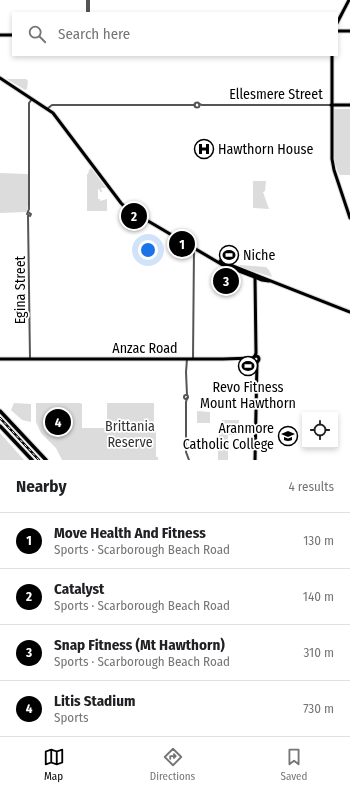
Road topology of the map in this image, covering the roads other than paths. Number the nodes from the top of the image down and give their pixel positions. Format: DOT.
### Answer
graph roads {
  1 [pos="88,0"];
  2 [pos="348,0"];
  3 [pos="88,12"];
  4 [pos="338,17"];
  5 [pos="338,21"];
  6 [pos="338,31"];
  7 [pos="350,31"];
  8 [pos="12,34"];
  9 [pos="0,35"];
  10 [pos="332,56"];
  11 [pos="0,78"];
  12 [pos="32,99"];
  13 [pos="332,105"];
  14 [pos="350,105"];
  15 [pos="48,109"];
  16 [pos="350,218"];
  17 [pos="195,247"];
  18 [pos="257,277"];
  19 [pos="350,312"];
  20 [pos="255,358"];
  21 [pos="0,359"];
  22 [pos="30,359"];
  23 [pos="186,359"];
  24 [pos="193,359"];
  25 [pos="0,411"];
  26 [pos="0,426"];
  27 [pos="32,460"];
  28 [pos="46,460"];
  29 [pos="188,460"];
  30 [pos="255,460"];
  1 -- 3 [label="street"];
  2 -- 4 [label="main road"];
  2 -- 5 [label="main road"];
  6 -- 7 [label="main road"];
  8 -- 9 [label="main road"];
  10 -- 13 [label="main road"];
  11 -- 12 [label="main road"];
  12 -- 15 [label="main road"];
  12 -- 22 [label="street, Egina Street"];
  13 -- 14 [label="main road, Ellesmere Street"];
  13 -- 15 [label="street, Ellesmere Street"];
  13 -- 16 [label="main road"];
  15 -- 17 [label="main road"];
  17 -- 18 [label="main road"];
  17 -- 24 [label="street"];
  18 -- 19 [label="main road"];
  18 -- 20 [label="main road"];
  20 -- 24 [label="main road, Anzac Road"];
  20 -- 30 [label="main road"];
  21 -- 22 [label="main road, Anzac Road"];
  22 -- 23 [label="main road, Anzac Road"];
  23 -- 24 [label="main road, Anzac Road"];
  23 -- 29 [label="street"];
  25 -- 28 [label="highway"];
  26 -- 27 [label="highway"];
}
